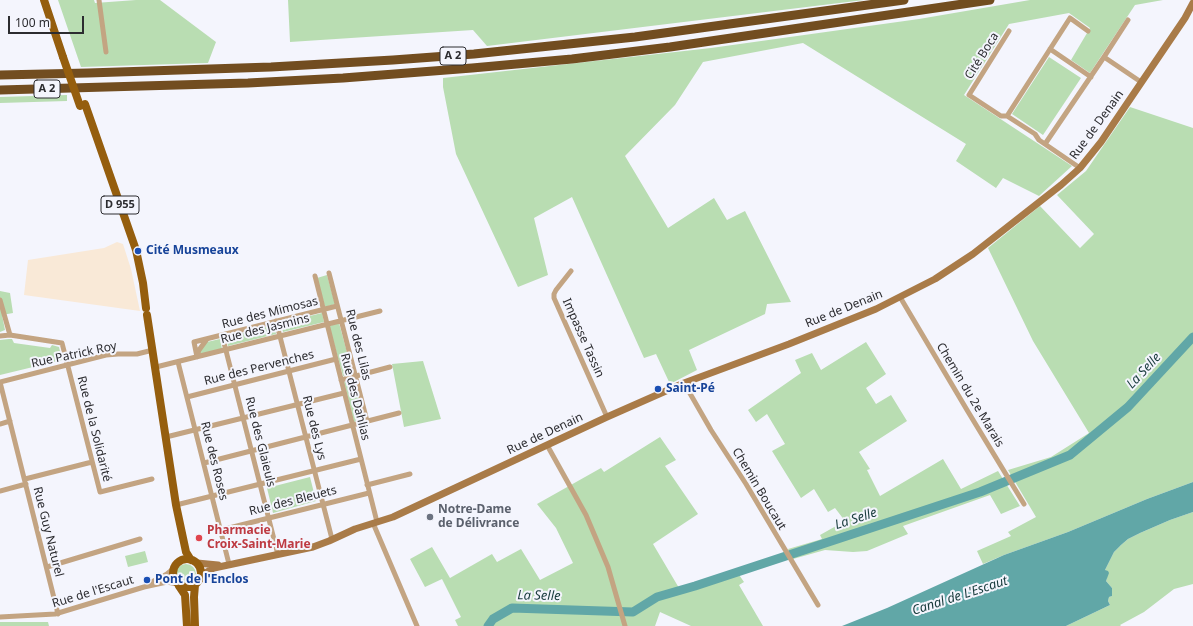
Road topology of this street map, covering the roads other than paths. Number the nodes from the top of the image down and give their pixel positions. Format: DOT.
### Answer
graph roads {
  1 [pos="44,0"];
  2 [pos="49,0"];
  3 [pos="99,0"];
  4 [pos="904,0"];
  5 [pos="990,0"];
  6 [pos="1189,0"];
  7 [pos="1193,3"];
  8 [pos="1188,12"];
  9 [pos="1128,20"];
  10 [pos="1088,30"];
  11 [pos="1009,31"];
  12 [pos="1050,49"];
  13 [pos="106,52"];
  14 [pos="65,56"];
  15 [pos="1104,57"];
  16 [pos="0,75"];
  17 [pos="1091,77"];
  18 [pos="1141,82"];
  19 [pos="0,90"];
  20 [pos="1007,116"];
  21 [pos="1045,144"];
  22 [pos="1080,168"];
  23 [pos="571,271"];
  24 [pos="329,273"];
  25 [pos="315,276"];
  26 [pos="900,297"];
  27 [pos="0,300"];
  28 [pos="337,306"];
  29 [pos="323,310"];
  30 [pos="380,311"];
  31 [pos="276,321"];
  32 [pos="341,321"];
  33 [pos="327,324"];
  34 [pos="10,335"];
  35 [pos="222,335"];
  36 [pos="0,336"];
  37 [pos="280,336"];
  38 [pos="207,339"];
  39 [pos="226,349"];
  40 [pos="153,350"];
  41 [pos="197,357"];
  42 [pos="336,359"];
  43 [pos="178,362"];
  44 [pos="68,365"];
  45 [pos="156,367"];
  46 [pos="390,367"];
  47 [pos="289,371"];
  48 [pos="355,376"];
  49 [pos="341,380"];
  50 [pos="0,382"];
  51 [pos="684,383"];
  52 [pos="235,385"];
  53 [pos="344,393"];
  54 [pos="187,397"];
  55 [pos="298,405"];
  56 [pos="399,413"];
  57 [pos="607,417"];
  58 [pos="244,418"];
  59 [pos="367,421"];
  60 [pos="10,422"];
  61 [pos="0,424"];
  62 [pos="352,425"];
  63 [pos="196,430"];
  64 [pos="306,436"];
  65 [pos="166,437"];
  66 [pos="547,445"];
  67 [pos="252,450"];
  68 [pos="361,459"];
  69 [pos="92,462"];
  70 [pos="204,463"];
  71 [pos="314,471"];
  72 [pos="410,474"];
  73 [pos="152,479"];
  74 [pos="25,482"];
  75 [pos="260,484"];
  76 [pos="367,485"];
  77 [pos="0,491"];
  78 [pos="369,493"];
  79 [pos="212,497"];
  80 [pos="323,504"];
  81 [pos="1024,504"];
  82 [pos="176,505"];
  83 [pos="269,518"];
  84 [pos="375,523"];
  85 [pos="221,530"];
  86 [pos="140,539"];
  87 [pos="332,539"];
  88 [pos="278,555"];
  89 [pos="194,561"];
  90 [pos="228,565"];
  91 [pos="175,566"];
  92 [pos="46,567"];
  93 [pos="200,577"];
  94 [pos="178,584"];
  95 [pos="195,585"];
  96 [pos="144,587"];
  97 [pos="818,605"];
  98 [pos="58,614"];
  99 [pos="0,617"];
  100 [pos="187,626"];
  101 [pos="195,626"];
  102 [pos="418,626"];
  103 [pos="625,626"];
  1 -- 14 [label="main road, D 955"];
  2 -- 14 [label="main road, D 955"];
  3 -- 13 [label="street"];
  4 -- 16 [label="highway, A 2"];
  5 -- 19 [label="highway, A 2"];
  6 -- 8 [label="street, Rue de Denain"];
  7 -- 8 [label="street, Rue de Denain"];
  8 -- 18 [label="street, Rue de Denain"];
  9 -- 15 [label="street"];
  10 -- 12 [label="street"];
  11 -- 20 [label="street, Cité Boca"];
  12 -- 17 [label="street"];
  12 -- 20 [label="street"];
  14 -- 40 [label="main road, D 955, bridge"];
  15 -- 17 [label="street"];
  15 -- 18 [label="street"];
  17 -- 21 [label="street"];
  18 -- 22 [label="street, Rue de Denain"];
  20 -- 21 [label="street, Cité Boca"];
  21 -- 22 [label="street, Cité Boca"];
  22 -- 26 [label="street, Rue de Denain"];
  23 -- 57 [label="street, Impasse Tassin"];
  24 -- 28 [label="street, Rue des Lilas"];
  25 -- 29 [label="street, Rue des Dahlias"];
  26 -- 51 [label="street, Rue de Denain"];
  26 -- 81 [label="street, Chemin du 2e Marais"];
  27 -- 34 [label="street"];
  28 -- 29 [label="street, Rue des Mimosas"];
  28 -- 32 [label="street, Rue des Lilas"];
  29 -- 31 [label="street, Rue des Mimosas"];
  29 -- 33 [label="street, Rue des Dahlias"];
  30 -- 32 [label="street, Rue des Jasmins"];
  31 -- 35 [label="street, Rue des Mimosas"];
  31 -- 37 [label="street, Rue des Lys"];
  32 -- 33 [label="street, Rue des Jasmins"];
  32 -- 48 [label="street, Rue des Lilas"];
  33 -- 37 [label="street, Rue des Jasmins"];
  33 -- 42 [label="street, Rue des Dahlias"];
  34 -- 36 [label="street"];
  34 -- 44 [label="street, Rue de la Solidarité"];
  35 -- 38 [label="street, Rue des Mimosas"];
  35 -- 39 [label="street, Rue des Glaieuls"];
  37 -- 39 [label="street, Rue des Jasmins"];
  37 -- 47 [label="street, Rue des Lys"];
  38 -- 41 [label="street"];
  38 -- 41 [label="street, Rue des Mimosas"];
  39 -- 41 [label="street, Rue des Jasmins"];
  39 -- 52 [label="street, Rue des Glaieuls"];
  40 -- 44 [label="street, Rue Patrick Roy"];
  40 -- 45 [label="main road, D 955"];
  41 -- 43 [label="street, Rue des Jasmins"];
  42 -- 47 [label="street, Rue des Pervenches"];
  42 -- 49 [label="street, Rue des Dahlias"];
  43 -- 45 [label="street, Rue des Jasmins"];
  43 -- 54 [label="street, Rue des Roses"];
  44 -- 50 [label="street, Rue Patrick Roy"];
  44 -- 69 [label="street, Rue de la Solidarité"];
  45 -- 65 [label="main road, D 955"];
  46 -- 48 [label="street"];
  47 -- 52 [label="street, Rue des Pervenches"];
  47 -- 55 [label="street, Rue des Lys"];
  48 -- 49 [label="street"];
  48 -- 59 [label="street, Rue des Lilas"];
  49 -- 53 [label="street, Rue des Dahlias"];
  50 -- 60 [label="street, Rue Guy Naturel"];
  51 -- 57 [label="street, Rue de Denain"];
  51 -- 97 [label="street, Chemin Boucaut"];
  52 -- 54 [label="street, Rue des Pervenches"];
  52 -- 58 [label="street, Rue des Glaieuls"];
  53 -- 55 [label="street"];
  53 -- 62 [label="street, Rue des Dahlias"];
  54 -- 63 [label="street, Rue des Roses"];
  55 -- 58 [label="street"];
  55 -- 64 [label="street, Rue des Lys"];
  56 -- 59 [label="street"];
  57 -- 66 [label="street, Rue de Denain"];
  58 -- 63 [label="street"];
  58 -- 67 [label="street, Rue des Glaieuls"];
  59 -- 62 [label="street"];
  60 -- 61 [label="street"];
  60 -- 74 [label="street, Rue Guy Naturel"];
  62 -- 64 [label="street"];
  62 -- 68 [label="street, Rue des Dahlias"];
  63 -- 65 [label="street"];
  63 -- 70 [label="street, Rue des Roses"];
  64 -- 67 [label="street"];
  64 -- 71 [label="street, Rue des Lys"];
  65 -- 82 [label="main road, D 955"];
  66 -- 84 [label="street, Rue de Denain"];
  66 -- 103 [label="street"];
  67 -- 70 [label="street"];
  67 -- 75 [label="street, Rue des Glaieuls"];
  68 -- 71 [label="street"];
  68 -- 76 [label="street, Rue des Dahlias"];
  69 -- 73 [label="street, Rue de la Solidarité"];
  69 -- 74 [label="street, Rue Guy Naturel"];
  70 -- 79 [label="street, Rue des Roses"];
  71 -- 75 [label="street"];
  71 -- 80 [label="street, Rue des Lys"];
  72 -- 76 [label="street"];
  74 -- 77 [label="street"];
  74 -- 92 [label="street, Rue Guy Naturel"];
  75 -- 79 [label="street"];
  75 -- 83 [label="street, Rue des Glaieuls"];
  76 -- 78 [label="street, Rue des Dahlias"];
  78 -- 80 [label="street, Rue des Bleuets"];
  78 -- 84 [label="street, Rue des Dahlias"];
  79 -- 82 [label="street"];
  79 -- 85 [label="street, Rue des Roses"];
  80 -- 83 [label="street, Rue des Bleuets"];
  80 -- 87 [label="street, Rue des Lys"];
  82 -- 89 [label="main road, D 955"];
  82 -- 91 [label="main road, D 955"];
  83 -- 85 [label="street, Rue des Bleuets"];
  83 -- 88 [label="street, Rue des Glaieuls"];
  84 -- 87 [label="street, Rue de Denain"];
  84 -- 102 [label="street, Rue des Dahlias"];
  85 -- 90 [label="street, Rue des Roses"];
  86 -- 92 [label="street"];
  87 -- 88 [label="street, Rue de Denain"];
  88 -- 90 [label="street, Rue de Denain"];
  89 -- 90 [label="street"];
  89 -- 91 [label="main road"];
  89 -- 93 [label="main road"];
  90 -- 93 [label="street"];
  91 -- 94 [label="main road"];
  91 -- 96 [label="street, Rue de l'Escaut"];
  92 -- 98 [label="street, Rue Guy Naturel"];
  93 -- 95 [label="main road"];
  94 -- 95 [label="main road"];
  94 -- 96 [label="street, Rue de l'Escaut"];
  94 -- 100 [label="main road"];
  95 -- 101 [label="main road"];
  96 -- 98 [label="street, Rue de l'Escaut"];
  98 -- 99 [label="street, Rue de l'Escaut"];
}
